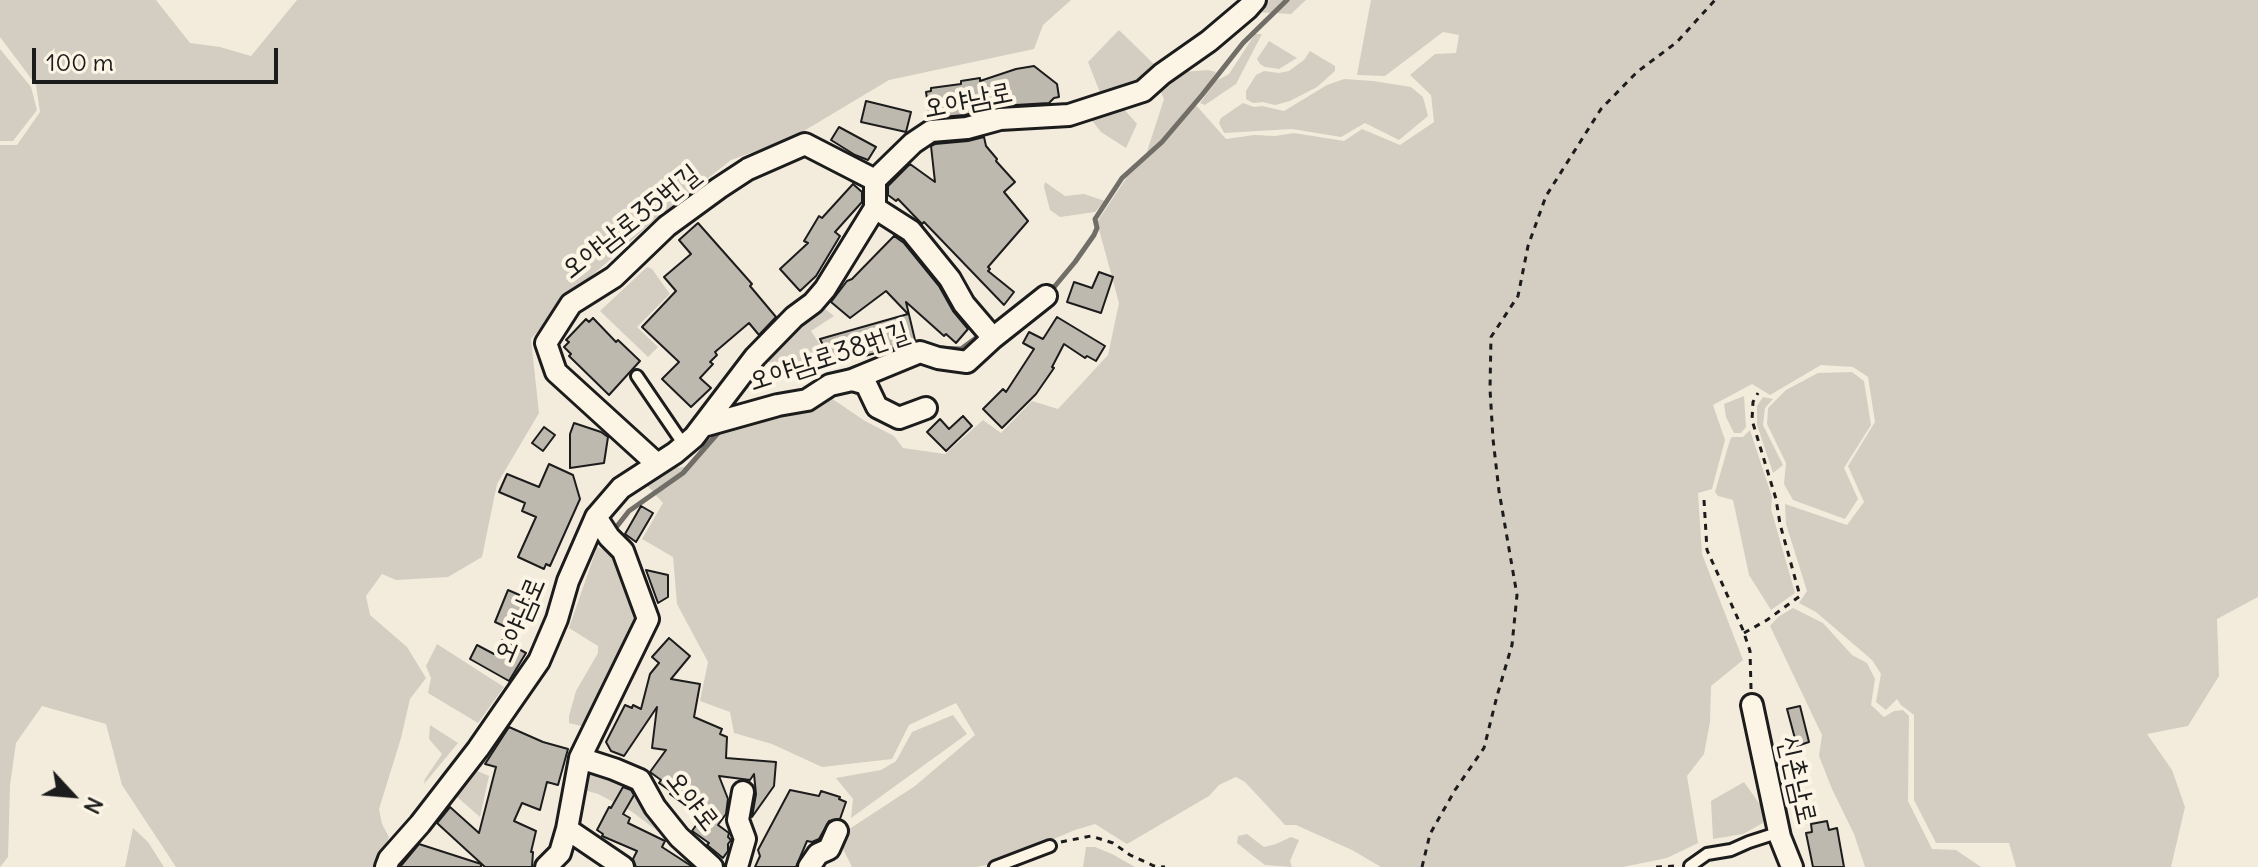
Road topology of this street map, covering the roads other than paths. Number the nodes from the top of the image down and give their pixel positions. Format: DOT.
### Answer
graph roads {
  1 [pos="1255,0"];
  2 [pos="875,180"];
  3 [pos="875,208"];
  4 [pos="1046,296"];
  5 [pos="993,338"];
  6 [pos="637,376"];
  7 [pos="852,380"];
  8 [pos="926,408"];
  9 [pos="703,426"];
  10 [pos="684,445"];
  11 [pos="657,464"];
  12 [pos="596,517"];
  13 [pos="1752,705"];
  14 [pos="580,758"];
  15 [pos="743,792"];
  16 [pos="567,829"];
  17 [pos="837,831"];
  18 [pos="1780,832"];
  19 [pos="1050,846"];
  20 [pos="1690,866"];
  21 [pos="386,867"];
  22 [pos="546,867"];
  23 [pos="623,867"];
  24 [pos="711,867"];
  25 [pos="737,867"];
  26 [pos="809,867"];
  27 [pos="995,867"];
  28 [pos="1792,867"];
  1 -- 2 [label="street, 오야남로"];
  2 -- 3 [label="street"];
  2 -- 11 [label="street, 오야남로35번길"];
  3 -- 5 [label="street"];
  3 -- 9 [label="street, 오야남로"];
  4 -- 5 [label="street, 오야남로38번길"];
  5 -- 7 [label="street, 오야남로38번길"];
  6 -- 10 [label="lane"];
  7 -- 8 [label="street"];
  7 -- 9 [label="street, 오야남로38번길"];
  9 -- 10 [label="street, 오야남로"];
  10 -- 11 [label="street, 오야남로"];
  11 -- 12 [label="street, 오야남로"];
  12 -- 14 [label="street"];
  12 -- 21 [label="street, 오야남로"];
  13 -- 18 [label="street, 신촌남로"];
  14 -- 16 [label="street"];
  14 -- 24 [label="street, 오야로"];
  15 -- 25 [label="street, 오야로"];
  16 -- 22 [label="street"];
  16 -- 23 [label="street"];
  17 -- 26 [label="street"];
  18 -- 20 [label="lane"];
  18 -- 28 [label="street, 신촌남로"];
  19 -- 27 [label="lane"];
}
